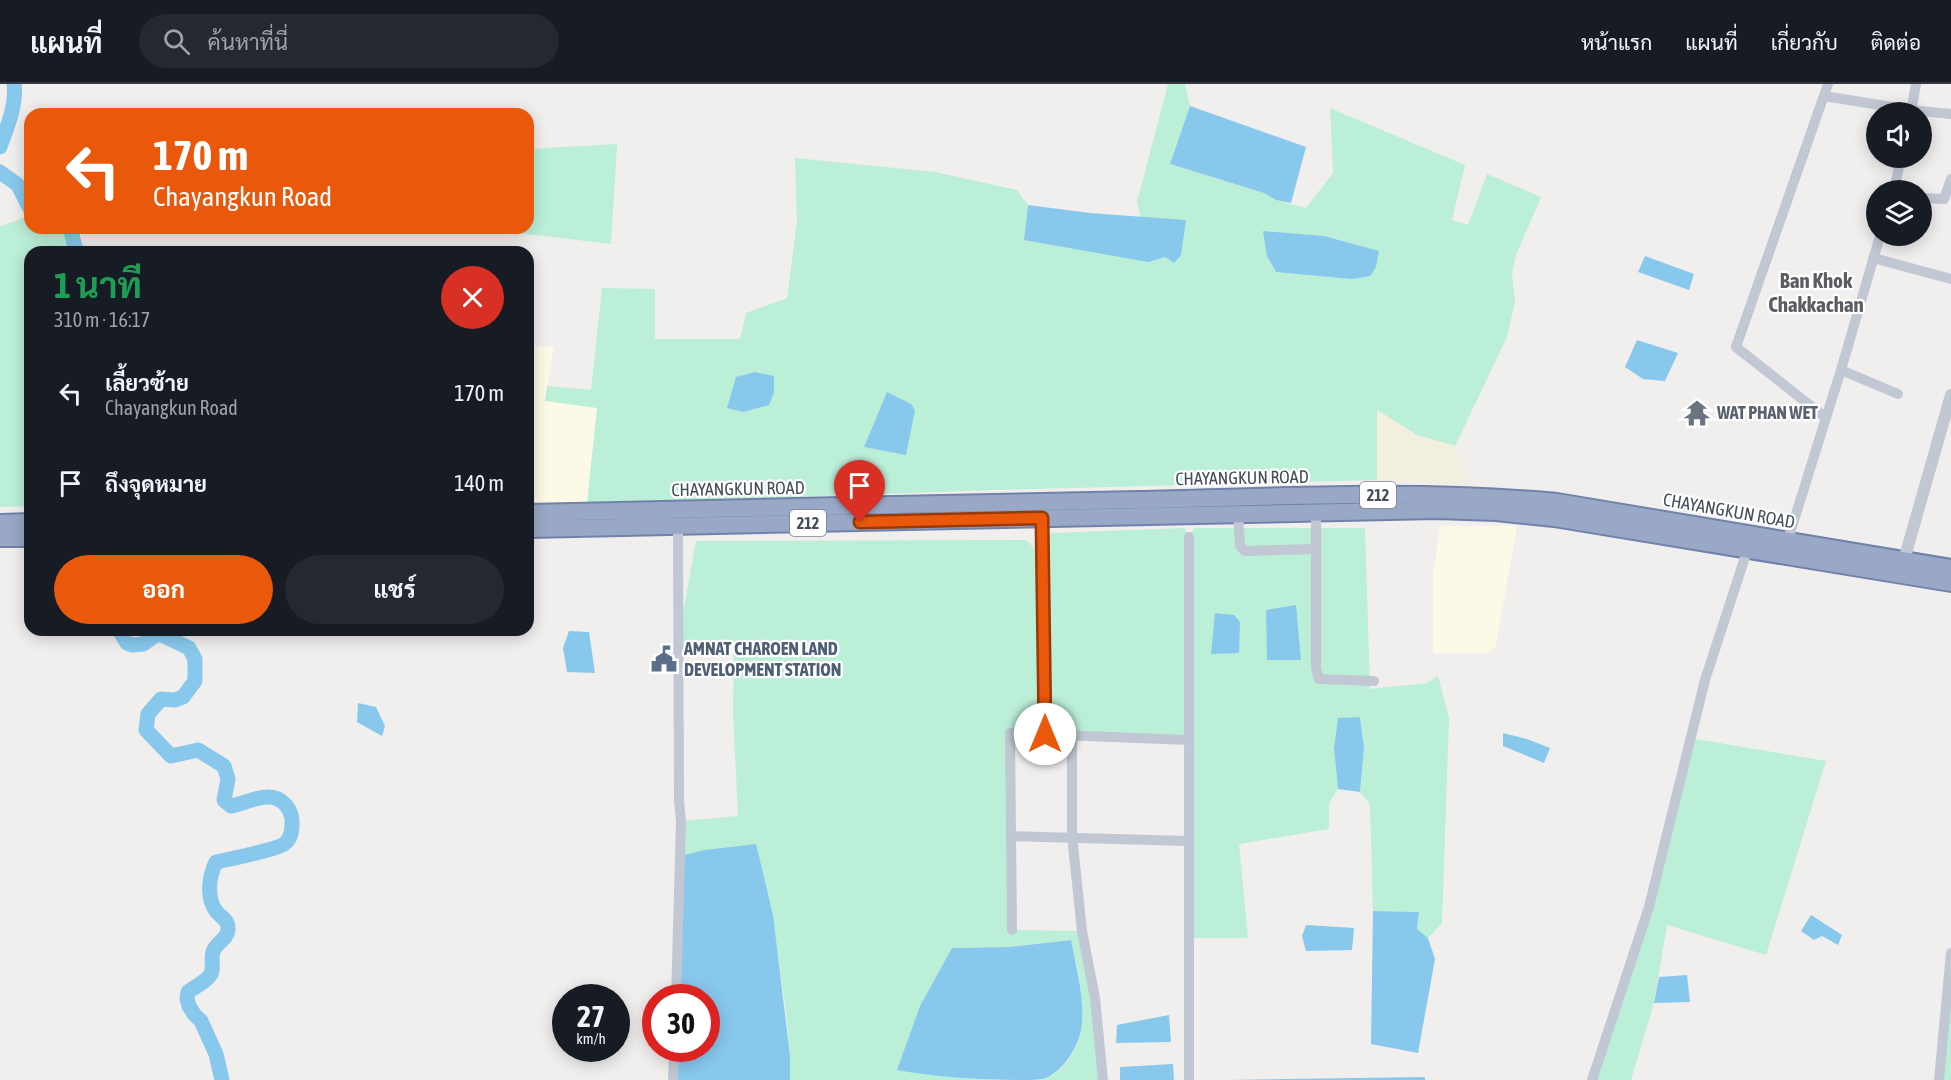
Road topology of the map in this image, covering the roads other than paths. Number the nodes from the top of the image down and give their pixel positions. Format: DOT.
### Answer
graph roads {
  1 [pos="1828,84"];
  2 [pos="1916,84"];
  3 [pos="1824,96"];
  4 [pos="1913,102"];
  5 [pos="1866,103"];
  6 [pos="1932,113"];
  7 [pos="1951,114"];
  8 [pos="1951,179"];
  9 [pos="1932,198"];
  10 [pos="1877,246"];
  11 [pos="1873,258"];
  12 [pos="1951,279"];
  13 [pos="1841,370"];
  14 [pos="1898,394"];
  15 [pos="1951,395"];
  16 [pos="1826,418"];
  17 [pos="1089,509"];
  18 [pos="1316,512"];
  19 [pos="534,513"];
  20 [pos="1238,513"];
  21 [pos="1042,518"];
  22 [pos="24,522"];
  23 [pos="0,523"];
  24 [pos="678,525"];
  25 [pos="534,529"];
  26 [pos="1189,537"];
  27 [pos="0,538"];
  28 [pos="24,538"];
  29 [pos="1789,541"];
  30 [pos="1315,549"];
  31 [pos="1747,551"];
  32 [pos="1904,560"];
  33 [pos="1951,568"];
  34 [pos="1951,583"];
  35 [pos="1374,681"];
  36 [pos="1045,734"];
  37 [pos="1072,735"];
  38 [pos="1188,740"];
  39 [pos="1011,836"];
  40 [pos="1072,836"];
  41 [pos="1188,841"];
  42 [pos="1012,930"];
  43 [pos="1951,953"];
  44 [pos="676,984"];
  45 [pos="674,1062"];
  46 [pos="673,1080"];
  47 [pos="1103,1080"];
  48 [pos="1189,1080"];
  49 [pos="1592,1080"];
  50 [pos="1939,1080"];
  1 -- 3 [label="street"];
  2 -- 4 [label="street"];
  3 -- 5 [label="street"];
  3 -- 16 [label="street"];
  6 -- 7 [label="street"];
  8 -- 9 [label="street"];
  10 -- 11 [label="street"];
  11 -- 12 [label="street"];
  11 -- 13 [label="street"];
  13 -- 14 [label="street"];
  13 -- 16 [label="street"];
  15 -- 32 [label="street"];
  16 -- 29 [label="street"];
  17 -- 19 [label="highway, CHAYANGKUN ROAD / 212"];
  17 -- 20 [label="highway, CHAYANGKUN ROAD / 212"];
  17 -- 21 [label="highway, CHAYANGKUN ROAD / 212"];
  17 -- 29 [label="highway, CHAYANGKUN ROAD / 212"];
  18 -- 20 [label="highway, CHAYANGKUN ROAD / 212"];
  18 -- 30 [label="street"];
  18 -- 31 [label="highway, CHAYANGKUN ROAD / 212"];
  20 -- 30 [label="street"];
  21 -- 24 [label="highway, CHAYANGKUN ROAD / 212"];
  21 -- 36 [label="street"];
  22 -- 23 [label="highway"];
  24 -- 25 [label="highway, CHAYANGKUN ROAD / 212"];
  24 -- 44 [label="street"];
  26 -- 38 [label="street"];
  27 -- 28 [label="highway"];
  29 -- 32 [label="highway, CHAYANGKUN ROAD / 212"];
  30 -- 35 [label="street"];
  31 -- 34 [label="highway, CHAYANGKUN ROAD / 212"];
  31 -- 49 [label="street"];
  32 -- 33 [label="highway, CHAYANGKUN ROAD / 212"];
  36 -- 37 [label="street"];
  36 -- 39 [label="street"];
  37 -- 38 [label="street"];
  37 -- 40 [label="street"];
  38 -- 41 [label="street"];
  39 -- 40 [label="street"];
  39 -- 42 [label="street"];
  40 -- 41 [label="street"];
  40 -- 47 [label="street"];
  41 -- 48 [label="street"];
  43 -- 50 [label="street"];
  45 -- 46 [label="street"];
}
